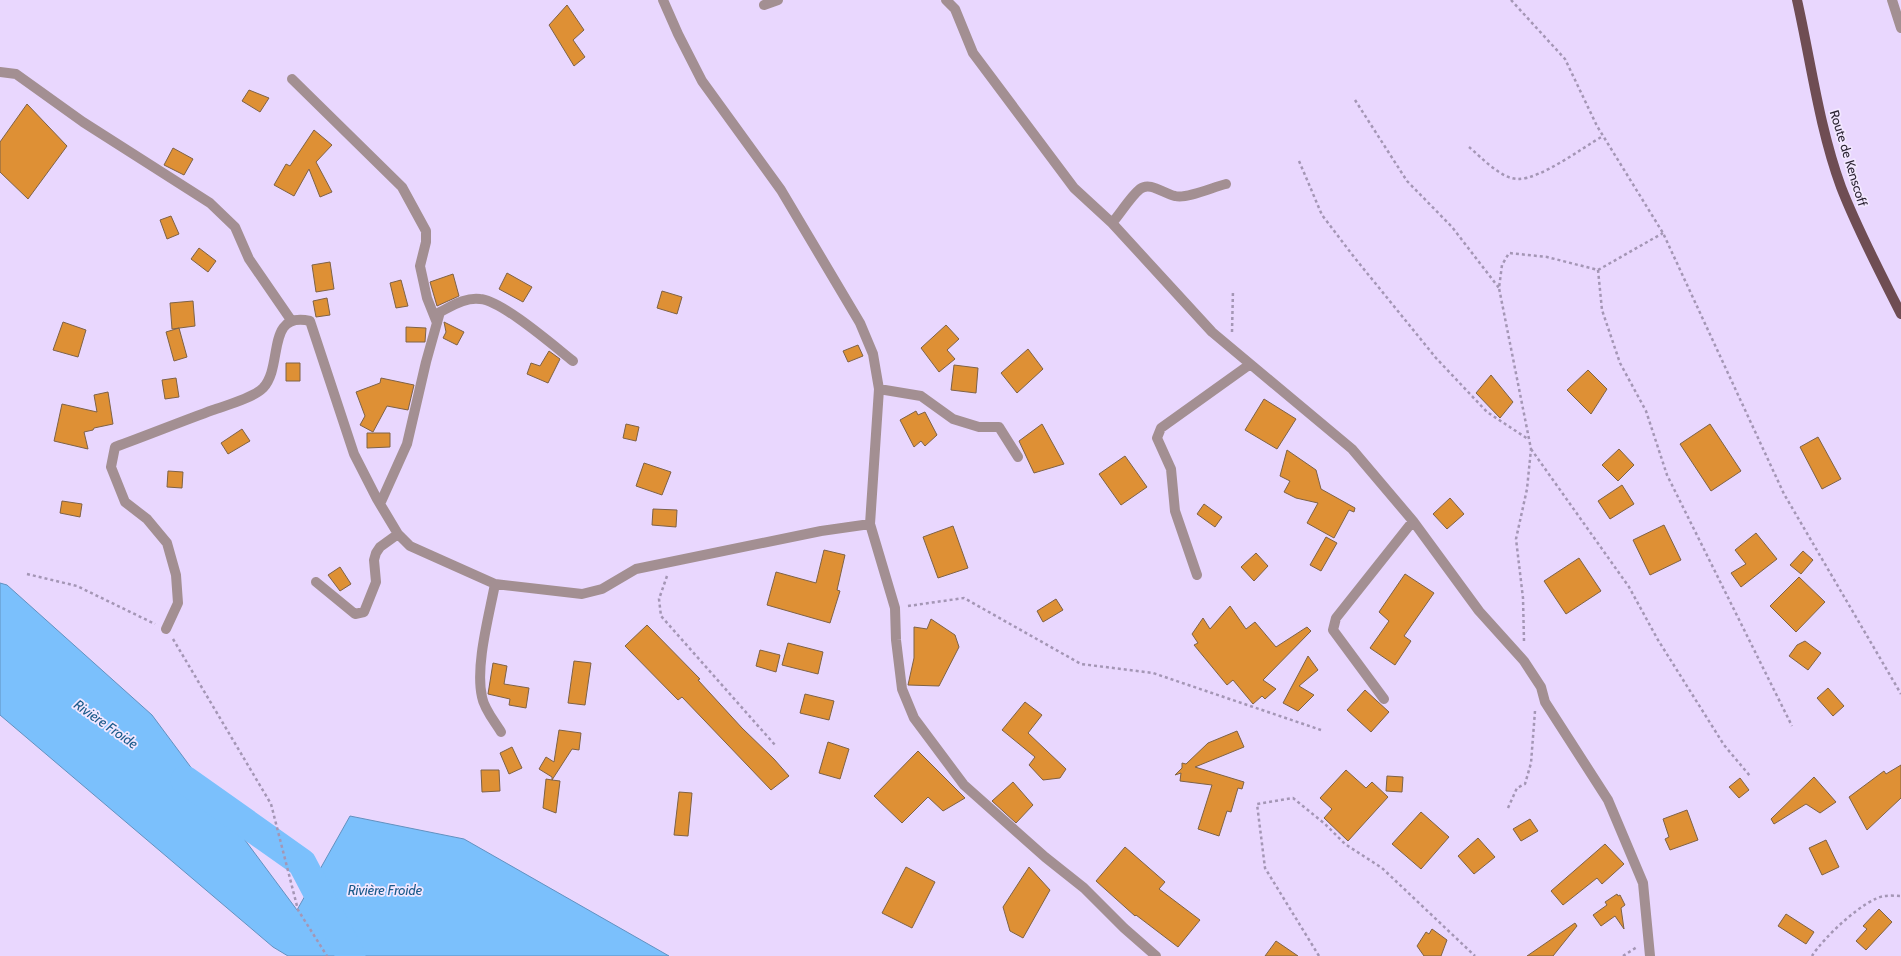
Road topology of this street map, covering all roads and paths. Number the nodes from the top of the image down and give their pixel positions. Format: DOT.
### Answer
graph roads {
  1 [pos="663,0"];
  2 [pos="778,0"];
  3 [pos="946,0"];
  4 [pos="1511,0"];
  5 [pos="1797,0"];
  6 [pos="1892,0"];
  7 [pos="764,5"];
  8 [pos="1901,28"];
  9 [pos="0,72"];
  10 [pos="292,79"];
  11 [pos="1355,100"];
  12 [pos="1603,136"];
  13 [pos="1469,147"];
  14 [pos="1299,161"];
  15 [pos="1226,184"];
  16 [pos="1112,223"];
  17 [pos="1663,232"];
  18 [pos="1598,270"];
  19 [pos="1499,288"];
  20 [pos="1233,290"];
  21 [pos="1901,314"];
  22 [pos="291,320"];
  23 [pos="436,323"];
  24 [pos="1231,349"];
  25 [pos="574,361"];
  26 [pos="1249,364"];
  27 [pos="879,389"];
  28 [pos="1529,440"];
  29 [pos="1531,449"];
  30 [pos="1018,458"];
  31 [pos="380,504"];
  32 [pos="1413,521"];
  33 [pos="870,524"];
  34 [pos="398,534"];
  35 [pos="672,562"];
  36 [pos="27,574"];
  37 [pos="1197,575"];
  38 [pos="316,582"];
  39 [pos="495,584"];
  40 [pos="895,608"];
  41 [pos="166,629"];
  42 [pos="1524,661"];
  43 [pos="1901,694"];
  44 [pos="1384,699"];
  45 [pos="1536,708"];
  46 [pos="1792,726"];
  47 [pos="1320,730"];
  48 [pos="500,732"];
  49 [pos="775,745"];
  50 [pos="1750,776"];
  51 [pos="1508,808"];
  52 [pos="1901,896"];
  53 [pos="327,956"];
  54 [pos="1156,956"];
  55 [pos="1319,956"];
  56 [pos="1476,956"];
  57 [pos="1650,956"];
  58 [pos="1812,956"];
  1 -- 27 [label="street"];
  2 -- 7 [label="street"];
  3 -- 16 [label="street"];
  4 -- 12 [label="path"];
  5 -- 21 [label="main road, Route de Kenscoff"];
  6 -- 8 [label="street"];
  9 -- 22 [label="street"];
  10 -- 23 [label="street"];
  11 -- 19 [label="path"];
  12 -- 13 [label="path"];
  12 -- 17 [label="path"];
  14 -- 28 [label="path"];
  15 -- 16 [label="street"];
  16 -- 24 [label="street"];
  17 -- 18 [label="path"];
  17 -- 43 [label="path"];
  18 -- 19 [label="path"];
  18 -- 46 [label="path"];
  19 -- 28 [label="path"];
  20 -- 24 [label="path"];
  22 -- 31 [label="street"];
  22 -- 41 [label="street"];
  23 -- 25 [label="street"];
  23 -- 31 [label="street"];
  24 -- 26 [label="street"];
  26 -- 32 [label="street"];
  26 -- 37 [label="street"];
  27 -- 30 [label="street"];
  27 -- 33 [label="street"];
  28 -- 29 [label="path"];
  29 -- 42 [label="path"];
  29 -- 50 [label="path"];
  31 -- 34 [label="street"];
  32 -- 42 [label="street"];
  32 -- 44 [label="street"];
  33 -- 35 [label="street"];
  33 -- 40 [label="street"];
  34 -- 38 [label="street"];
  34 -- 39 [label="street"];
  35 -- 39 [label="street"];
  35 -- 49 [label="path"];
  36 -- 41 [label="path"];
  39 -- 48 [label="street"];
  40 -- 47 [label="path"];
  40 -- 54 [label="street"];
  41 -- 53 [label="path"];
  42 -- 57 [label="street"];
  45 -- 51 [label="path"];
  52 -- 58 [label="path"];
  55 -- 56 [label="path"];
}
